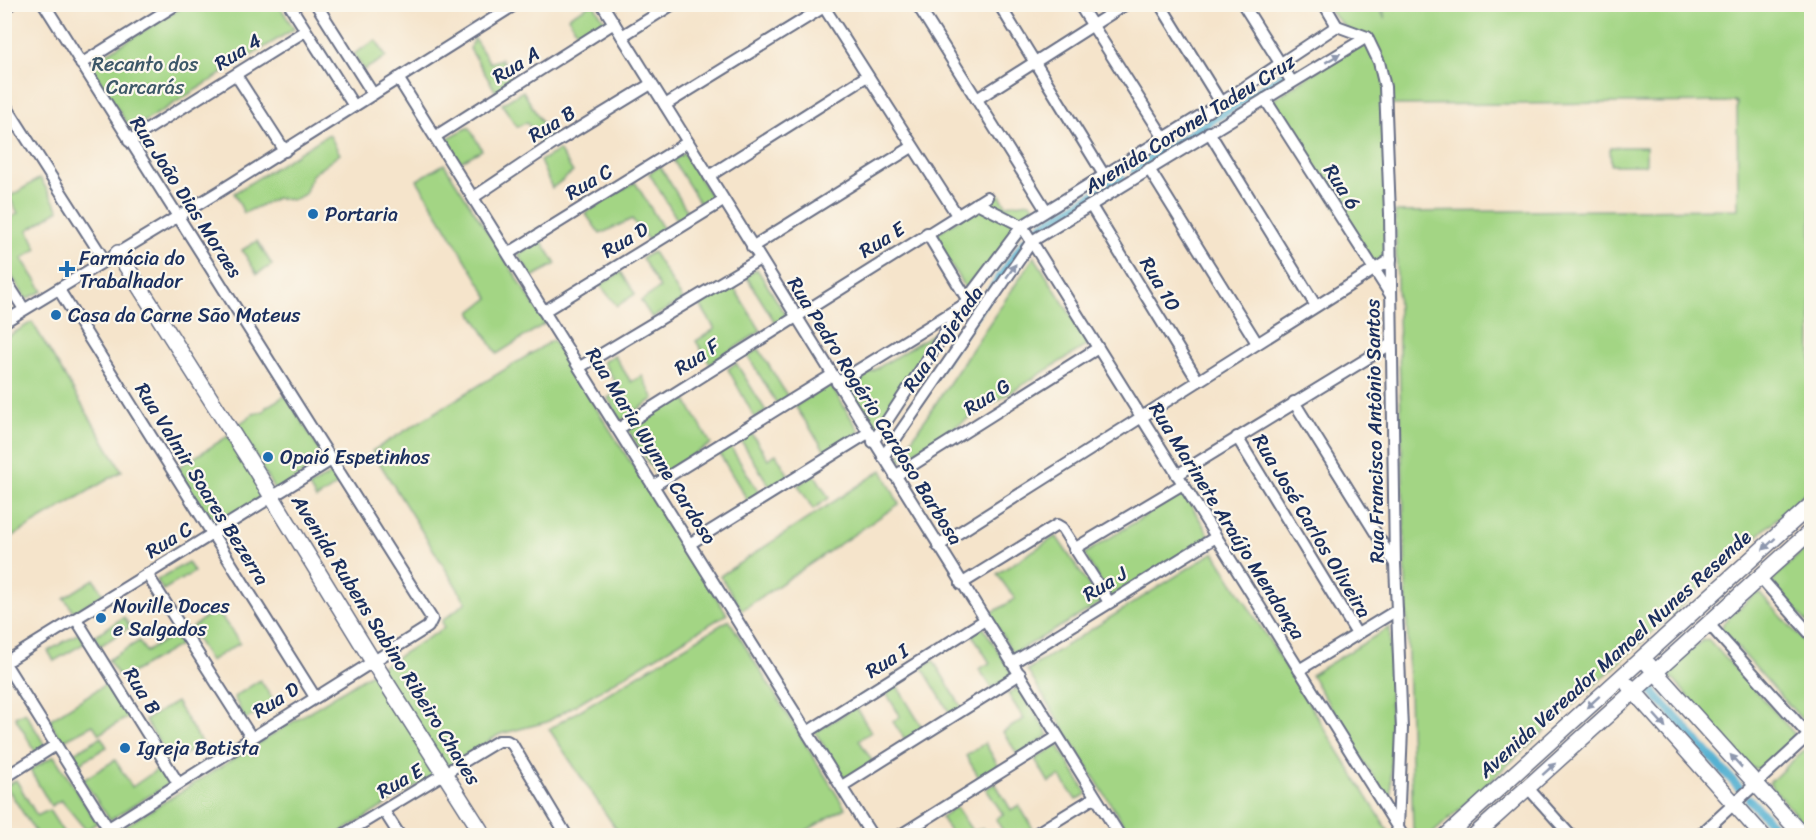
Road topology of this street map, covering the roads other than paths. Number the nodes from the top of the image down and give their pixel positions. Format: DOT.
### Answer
graph roads {
  1 [pos="12,4"];
  2 [pos="44,4"];
  3 [pos="177,4"];
  4 [pos="289,4"];
  5 [pos="316,4"];
  6 [pos="516,4"];
  7 [pos="603,4"];
  8 [pos="673,4"];
  9 [pos="917,4"];
  10 [pos="999,4"];
  11 [pos="1079,4"];
  12 [pos="1126,4"];
  13 [pos="1160,4"];
  14 [pos="1243,4"];
  15 [pos="1324,4"];
  16 [pos="823,6"];
  17 [pos="4,8"];
  18 [pos="614,23"];
  19 [pos="1093,26"];
  20 [pos="1337,26"];
  21 [pos="305,31"];
  22 [pos="622,36"];
  23 [pos="1366,37"];
  24 [pos="1034,62"];
  25 [pos="81,64"];
  26 [pos="1280,64"];
  27 [pos="236,75"];
  28 [pos="867,76"];
  29 [pos="398,78"];
  30 [pos="1292,82"];
  31 [pos="651,84"];
  32 [pos="373,94"];
  33 [pos="976,99"];
  34 [pos="1264,99"];
  35 [pos="4,103"];
  36 [pos="1221,103"];
  37 [pos="665,105"];
  38 [pos="354,106"];
  39 [pos="1209,132"];
  40 [pos="435,136"];
  41 [pos="1164,138"];
  42 [pos="129,141"];
  43 [pos="688,142"];
  44 [pos="912,147"];
  45 [pos="285,151"];
  46 [pos="1120,165"];
  47 [pos="1149,169"];
  48 [pos="1104,175"];
  49 [pos="709,176"];
  50 [pos="1131,181"];
  51 [pos="474,197"];
  52 [pos="987,197"];
  53 [pos="723,201"];
  54 [pos="977,203"];
  55 [pos="1091,206"];
  56 [pos="1046,210"];
  57 [pos="957,215"];
  58 [pos="178,217"];
  59 [pos="1022,225"];
  60 [pos="927,233"];
  61 [pos="1032,241"];
  62 [pos="752,247"];
  63 [pos="509,253"];
  64 [pos="112,257"];
  65 [pos="760,259"];
  66 [pos="1391,259"];
  67 [pos="1374,270"];
  68 [pos="4,279"];
  69 [pos="59,290"];
  70 [pos="1390,295"];
  71 [pos="966,302"];
  72 [pos="1316,306"];
  73 [pos="24,309"];
  74 [pos="546,310"];
  75 [pos="795,315"];
  76 [pos="4,322"];
  77 [pos="1257,344"];
  78 [pos="1391,344"];
  79 [pos="1098,348"];
  80 [pos="580,367"];
  81 [pos="835,379"];
  82 [pos="1198,381"];
  83 [pos="1294,402"];
  84 [pos="1141,417"];
  85 [pos="618,429"];
  86 [pos="871,437"];
  87 [pos="1237,437"];
  88 [pos="883,458"];
  89 [pos="333,459"];
  90 [pos="895,476"];
  91 [pos="1180,479"];
  92 [pos="653,486"];
  93 [pos="272,497"];
  94 [pos="1812,504"];
  95 [pos="1811,532"];
  96 [pos="213,534"];
  97 [pos="1216,537"];
  98 [pos="691,543"];
  99 [pos="938,546"];
  100 [pos="1074,549"];
  101 [pos="1395,564"];
  102 [pos="147,574"];
  103 [pos="1760,577"];
  104 [pos="961,584"];
  105 [pos="1109,602"];
  106 [pos="1397,610"];
  107 [pos="76,618"];
  108 [pos="985,620"];
  109 [pos="431,621"];
  110 [pos="1708,623"];
  111 [pos="1357,634"];
  112 [pos="1812,636"];
  113 [pos="1642,658"];
  114 [pos="372,660"];
  115 [pos="5,662"];
  116 [pos="1012,663"];
  117 [pos="1299,670"];
  118 [pos="1655,672"];
  119 [pos="1020,674"];
  120 [pos="1620,677"];
  121 [pos="1634,692"];
  122 [pos="315,697"];
  123 [pos="808,732"];
  124 [pos="1810,735"];
  125 [pos="251,737"];
  126 [pos="1057,737"];
  127 [pos="56,745"];
  128 [pos="446,775"];
  129 [pos="4,778"];
  130 [pos="178,783"];
  131 [pos="1756,783"];
  132 [pos="842,786"];
  133 [pos="1528,788"];
  134 [pos="1095,797"];
  135 [pos="1734,803"];
  136 [pos="384,811"];
  137 [pos="110,832"];
  138 [pos="1400,832"];
  139 [pos="1476,835"];
  140 [pos="96,836"];
  141 [pos="341,836"];
  142 [pos="400,836"];
  143 [pos="484,836"];
  144 [pos="567,836"];
  145 [pos="872,836"];
  146 [pos="899,836"];
  147 [pos="1032,836"];
  148 [pos="1120,836"];
  149 [pos="1446,836"];
  150 [pos="1571,836"];
  151 [pos="1699,836"];
  152 [pos="1763,836"];
  153 [pos="1803,836"];
  1 -- 17 [label="street"];
  2 -- 25 [label="street, Rua João Dias Moraes"];
  3 -- 25 [label="street"];
  4 -- 21 [label="street"];
  5 -- 32 [label="street"];
  6 -- 29 [label="street"];
  7 -- 18 [label="street, Rua Pedro Rogério Cardoso Barbosa"];
  8 -- 22 [label="street"];
  9 -- 33 [label="street"];
  10 -- 24 [label="street"];
  11 -- 19 [label="street"];
  12 -- 19 [label="street"];
  13 -- 36 [label="street"];
  14 -- 26 [label="street"];
  15 -- 20 [label="street"];
  16 -- 28 [label="street"];
  16 -- 37 [label="street"];
  18 -- 22 [label="street, Rua Pedro Rogério Cardoso Barbosa"];
  18 -- 40 [label="street, Rua A"];
  19 -- 24 [label="street"];
  19 -- 41 [label="street"];
  20 -- 23 [label="street"];
  20 -- 26 [label="street, Avenida Coronel Tadeu Cruz"];
  21 -- 27 [label="street, Rua 4"];
  21 -- 38 [label="street"];
  22 -- 31 [label="street, Rua Pedro Rogério Cardoso Barbosa"];
  30 -- 23 [label="street, Avenida Coronel Tadeu Cruz, one-way"];
  23 -- 66 [label="street, Rua Francisco Antônio Santos"];
  24 -- 33 [label="street"];
  24 -- 48 [label="street"];
  25 -- 42 [label="street, Rua João Dias Moraes"];
  26 -- 30 [label="street"];
  26 -- 36 [label="street, Avenida Coronel Tadeu Cruz"];
  27 -- 42 [label="street, Rua 4"];
  27 -- 45 [label="street"];
  28 -- 44 [label="street"];
  28 -- 49 [label="street"];
  29 -- 32 [label="street"];
  29 -- 40 [label="street, Rua Maria Wynne Cardoso"];
  30 -- 34 [label="street, Avenida Coronel Tadeu Cruz"];
  31 -- 37 [label="street, Rua Pedro Rogério Cardoso Barbosa"];
  31 -- 51 [label="street, Rua B"];
  32 -- 38 [label="street"];
  33 -- 56 [label="street"];
  34 -- 39 [label="street, Avenida Coronel Tadeu Cruz"];
  34 -- 67 [label="street, Rua 6"];
  35 -- 64 [label="street"];
  36 -- 41 [label="street, Avenida Coronel Tadeu Cruz"];
  37 -- 43 [label="street, Rua Pedro Rogério Cardoso Barbosa"];
  38 -- 45 [label="street"];
  39 -- 47 [label="street, Avenida Coronel Tadeu Cruz"];
  39 -- 72 [label="street"];
  40 -- 51 [label="street, Rua Maria Wynne Cardoso"];
  41 -- 46 [label="street, Avenida Coronel Tadeu Cruz"];
  42 -- 58 [label="street, Rua João Dias Moraes"];
  43 -- 49 [label="street, Rua Pedro Rogério Cardoso Barbosa"];
  43 -- 63 [label="street, Rua C"];
  44 -- 57 [label="street"];
  44 -- 62 [label="street"];
  45 -- 58 [label="street"];
  46 -- 48 [label="street, Avenida Coronel Tadeu Cruz"];
  46 -- 50 [label="street"];
  47 -- 50 [label="street, Avenida Coronel Tadeu Cruz"];
  47 -- 77 [label="street"];
  48 -- 56 [label="street, Avenida Coronel Tadeu Cruz"];
  49 -- 53 [label="street, Rua Pedro Rogério Cardoso Barbosa"];
  50 -- 55 [label="street, Avenida Coronel Tadeu Cruz"];
  51 -- 63 [label="street, Rua Maria Wynne Cardoso"];
  52 -- 54 [label="street, Rua E"];
  53 -- 62 [label="street, Rua Pedro Rogério Cardoso Barbosa"];
  53 -- 74 [label="street, Rua D"];
  54 -- 57 [label="street, Rua E"];
  54 -- 59 [label="street"];
  55 -- 61 [label="street, Avenida Coronel Tadeu Cruz"];
  55 -- 82 [label="street, Rua 10"];
  56 -- 59 [label="street, Avenida Coronel Tadeu Cruz"];
  57 -- 60 [label="street, Rua E"];
  58 -- 64 [label="street"];
  58 -- 89 [label="street, Rua João Dias Moraes"];
  59 -- 61 [label="street, Rua Marinete Araújo Mendonça"];
  59 -- 71 [label="street, Rua Projetada"];
  60 -- 71 [label="street"];
  60 -- 75 [label="street, Rua E"];
  61 -- 79 [label="street, Rua Marinete Araújo Mendonça"];
  88 -- 61 [label="street, Rua Projetada, one-way"];
  62 -- 65 [label="street, Rua Pedro Rogério Cardoso Barbosa"];
  63 -- 74 [label="street, Rua Maria Wynne Cardoso"];
  64 -- 69 [label="street"];
  64 -- 93 [label="street, Avenida Rubens Sabino Ribeiro Chaves"];
  65 -- 75 [label="street, Rua Pedro Rogério Cardoso Barbosa"];
  65 -- 80 [label="street"];
  66 -- 67 [label="street"];
  66 -- 70 [label="street, Rua Francisco Antônio Santos"];
  67 -- 70 [label="street, Rua 6"];
  67 -- 72 [label="street"];
  68 -- 73 [label="street"];
  69 -- 73 [label="street"];
  69 -- 96 [label="street, Rua Valmir Soares Bezerra"];
  70 -- 78 [label="street, Rua Francisco Antônio Santos"];
  71 -- 81 [label="street"];
  71 -- 86 [label="street, Rua Projetada"];
  72 -- 77 [label="street"];
  73 -- 76 [label="street"];
  74 -- 80 [label="street, Rua Maria Wynne Cardoso"];
  75 -- 81 [label="street, Rua Pedro Rogério Cardoso Barbosa"];
  75 -- 85 [label="street, Rua F"];
  77 -- 82 [label="street"];
  78 -- 83 [label="street"];
  78 -- 101 [label="street, Rua Francisco Antônio Santos"];
  79 -- 84 [label="street, Rua Marinete Araújo Mendonça"];
  79 -- 90 [label="street, Rua G"];
  80 -- 85 [label="street, Rua Maria Wynne Cardoso"];
  81 -- 86 [label="street, Rua Pedro Rogério Cardoso Barbosa"];
  81 -- 92 [label="street"];
  82 -- 84 [label="street"];
  83 -- 87 [label="street"];
  83 -- 101 [label="street"];
  84 -- 91 [label="street, Rua Marinete Araújo Mendonça"];
  84 -- 99 [label="street"];
  85 -- 92 [label="street, Rua Maria Wynne Cardoso"];
  86 -- 88 [label="street, Rua Pedro Rogério Cardoso Barbosa"];
  86 -- 98 [label="street"];
  87 -- 91 [label="street"];
  87 -- 111 [label="street, Rua José Carlos Oliveira"];
  88 -- 90 [label="street, Rua Pedro Rogério Cardoso Barbosa"];
  89 -- 93 [label="street, Rua C"];
  89 -- 109 [label="street, Rua João Dias Moraes"];
  90 -- 99 [label="street, Rua Pedro Rogério Cardoso Barbosa"];
  91 -- 97 [label="street, Rua Marinete Araújo Mendonça"];
  91 -- 100 [label="street"];
  92 -- 98 [label="street, Rua Maria Wynne Cardoso"];
  93 -- 96 [label="street, Rua C"];
  93 -- 114 [label="street, Avenida Rubens Sabino Ribeiro Chaves"];
  94 -- 113 [label="street, Avenida Vereador Manoel Nunes Resende, one-way"];
  95 -- 103 [label="street, Avenida Vereador Manoel Nunes Resende"];
  96 -- 102 [label="street, Rua C"];
  96 -- 122 [label="street, Rua Valmir Soares Bezerra"];
  97 -- 105 [label="street, Rua J"];
  97 -- 117 [label="street, Rua Marinete Araújo Mendonça"];
  98 -- 123 [label="street, Rua Maria Wynne Cardoso"];
  99 -- 104 [label="street, Rua Pedro Rogério Cardoso Barbosa"];
  100 -- 104 [label="street"];
  100 -- 105 [label="street"];
  101 -- 106 [label="street, Rua Francisco Antônio Santos"];
  102 -- 107 [label="street, Rua C"];
  102 -- 125 [label="street, Rua C"];
  103 -- 110 [label="street, Avenida Vereador Manoel Nunes Resende"];
  103 -- 112 [label="street"];
  104 -- 108 [label="street, Rua Pedro Rogério Cardoso Barbosa"];
  105 -- 116 [label="street, Rua J"];
  106 -- 111 [label="street"];
  106 -- 138 [label="street, Rua Francisco Antônio Santos"];
  107 -- 115 [label="street, Rua C"];
  107 -- 130 [label="street, Rua B"];
  108 -- 116 [label="street, Rua Pedro Rogério Cardoso Barbosa"];
  108 -- 123 [label="street, Rua I"];
  109 -- 114 [label="street, Rua D"];
  110 -- 118 [label="street, Avenida Vereador Manoel Nunes Resende"];
  110 -- 124 [label="street"];
  111 -- 117 [label="street"];
  113 -- 118 [label="street"];
  113 -- 120 [label="street, Avenida Vereador Manoel Nunes Resende"];
  114 -- 122 [label="street, Rua D"];
  114 -- 128 [label="street, Avenida Rubens Sabino Ribeiro Chaves"];
  115 -- 127 [label="street"];
  116 -- 119 [label="street, Rua Pedro Rogério Cardoso Barbosa"];
  117 -- 138 [label="street, Rua Marinete Araújo Mendonça"];
  118 -- 121 [label="street, Avenida Vereador Manoel Nunes Resende"];
  131 -- 118 [label="street, one-way"];
  119 -- 126 [label="street, Rua Pedro Rogério Cardoso Barbosa"];
  119 -- 132 [label="street"];
  120 -- 121 [label="street"];
  120 -- 149 [label="street, Avenida Vereador Manoel Nunes Resende, one-way"];
  133 -- 121 [label="street, Avenida Vereador Manoel Nunes Resende, one-way"];
  121 -- 135 [label="street, one-way"];
  122 -- 125 [label="street, Rua D"];
  123 -- 132 [label="street, Rua Maria Wynne Cardoso"];
  124 -- 131 [label="street"];
  125 -- 130 [label="street, Rua D"];
  126 -- 134 [label="street, Rua Pedro Rogério Cardoso Barbosa"];
  126 -- 146 [label="street"];
  127 -- 129 [label="street"];
  127 -- 137 [label="street"];
  128 -- 136 [label="street, Rua E"];
  128 -- 143 [label="street, Avenida Rubens Sabino Ribeiro Chaves"];
  128 -- 144 [label="street, Rua E"];
  130 -- 137 [label="street, Rua D"];
  131 -- 135 [label="street"];
  131 -- 153 [label="street"];
  132 -- 145 [label="street, Rua Maria Wynne Cardoso"];
  133 -- 139 [label="street, Avenida Vereador Manoel Nunes Resende"];
  133 -- 150 [label="street"];
  134 -- 147 [label="street"];
  134 -- 148 [label="street, Rua Pedro Rogério Cardoso Barbosa"];
  135 -- 151 [label="street"];
  135 -- 152 [label="street"];
  136 -- 141 [label="street, Rua E"];
  136 -- 142 [label="street"];
  137 -- 140 [label="street, Rua D"];
}
